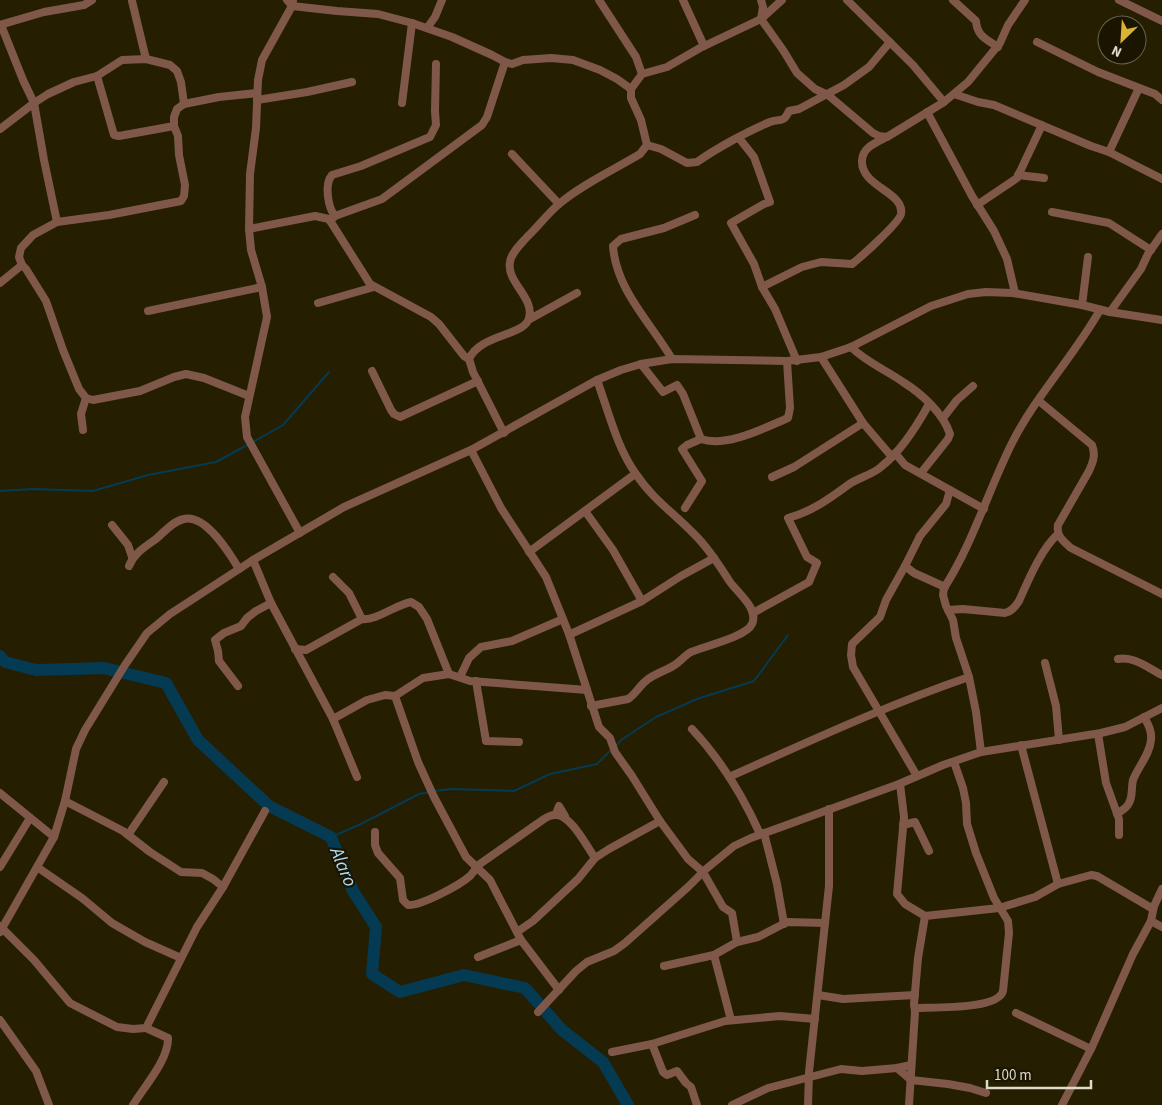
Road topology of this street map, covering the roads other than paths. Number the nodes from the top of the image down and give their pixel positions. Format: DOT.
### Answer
graph roads {
  1 [pos="92,0"];
  2 [pos="442,0"];
  3 [pos="599,0"];
  4 [pos="683,0"];
  5 [pos="761,0"];
  6 [pos="782,0"];
  7 [pos="847,0"];
  8 [pos="953,0"];
  9 [pos="1026,0"];
  10 [pos="1118,0"];
  11 [pos="132,1"];
  12 [pos="291,2"];
  13 [pos="962,3"];
  14 [pos="761,19"];
  15 [pos="1162,20"];
  16 [pos="412,23"];
  17 [pos="1,25"];
  18 [pos="427,28"];
  19 [pos="890,42"];
  20 [pos="1037,42"];
  21 [pos="704,46"];
  22 [pos="998,47"];
  23 [pos="146,59"];
  24 [pos="505,62"];
  25 [pos="436,64"];
  26 [pos="642,74"];
  27 [pos="97,76"];
  28 [pos="352,82"];
  29 [pos="1139,88"];
  30 [pos="631,89"];
  31 [pos="954,94"];
  32 [pos="828,95"];
  33 [pos="257,96"];
  34 [pos="1162,100"];
  35 [pos="944,102"];
  36 [pos="34,103"];
  37 [pos="402,103"];
  38 [pos="184,104"];
  39 [pos="927,112"];
  40 [pos="1042,125"];
  41 [pos="174,126"];
  42 [pos="0,129"];
  43 [pos="873,134"];
  44 [pos="887,137"];
  45 [pos="738,138"];
  46 [pos="873,144"];
  47 [pos="648,145"];
  48 [pos="1109,152"];
  49 [pos="512,154"];
  50 [pos="1018,175"];
  51 [pos="1044,178"];
  52 [pos="1162,179"];
  53 [pos="559,204"];
  54 [pos="978,205"];
  55 [pos="1052,212"];
  56 [pos="695,215"];
  57 [pos="333,218"];
  58 [pos="57,222"];
  59 [pos="249,229"];
  60 [pos="1162,234"];
  61 [pos="1151,250"];
  62 [pos="1088,258"];
  63 [pos="22,265"];
  64 [pos="0,284"];
  65 [pos="262,287"];
  66 [pos="374,287"];
  67 [pos="762,287"];
  68 [pos="577,293"];
  69 [pos="1015,293"];
  70 [pos="318,303"];
  71 [pos="1082,305"];
  72 [pos="1100,310"];
  73 [pos="148,312"];
  74 [pos="1110,312"];
  75 [pos="530,318"];
  76 [pos="1162,320"];
  77 [pos="851,347"];
  78 [pos="821,357"];
  79 [pos="469,359"];
  80 [pos="672,359"];
  81 [pos="787,361"];
  82 [pos="796,361"];
  83 [pos="641,364"];
  84 [pos="372,371"];
  85 [pos="478,380"];
  86 [pos="597,380"];
  87 [pos="973,386"];
  88 [pos="249,396"];
  89 [pos="86,398"];
  90 [pos="1039,401"];
  91 [pos="929,404"];
  92 [pos="943,418"];
  93 [pos="863,423"];
  94 [pos="83,430"];
  95 [pos="504,433"];
  96 [pos="701,439"];
  97 [pos="471,450"];
  98 [pos="894,455"];
  99 [pos="921,473"];
  100 [pos="635,474"];
  101 [pos="772,477"];
  102 [pos="950,490"];
  103 [pos="685,508"];
  104 [pos="984,508"];
  105 [pos="585,511"];
  106 [pos="112,525"];
  107 [pos="300,533"];
  108 [pos="1058,534"];
  109 [pos="529,552"];
  110 [pos="132,557"];
  111 [pos="714,558"];
  112 [pos="253,560"];
  113 [pos="129,566"];
  114 [pos="905,566"];
  115 [pos="239,569"];
  116 [pos="333,577"];
  117 [pos="945,587"];
  118 [pos="1162,594"];
  119 [pos="642,601"];
  120 [pos="271,604"];
  121 [pos="948,610"];
  122 [pos="753,612"];
  123 [pos="362,619"];
  124 [pos="564,619"];
  125 [pos="569,634"];
  126 [pos="296,649"];
  127 [pos="1118,659"];
  128 [pos="1045,663"];
  129 [pos="449,674"];
  130 [pos="1162,675"];
  131 [pos="460,677"];
  132 [pos="969,677"];
  133 [pos="476,682"];
  134 [pos="238,686"];
  135 [pos="587,690"];
  136 [pos="396,696"];
  137 [pos="591,706"];
  138 [pos="1162,708"];
  139 [pos="879,712"];
  140 [pos="1144,717"];
  141 [pos="333,719"];
  142 [pos="692,729"];
  143 [pos="1098,734"];
  144 [pos="1060,740"];
  145 [pos="519,742"];
  146 [pos="1020,745"];
  147 [pos="981,752"];
  148 [pos="954,762"];
  149 [pos="917,776"];
  150 [pos="357,777"];
  151 [pos="729,777"];
  152 [pos="164,782"];
  153 [pos="900,784"];
  154 [pos="0,793"];
  155 [pos="65,800"];
  156 [pos="829,810"];
  157 [pos="265,812"];
  158 [pos="1117,814"];
  159 [pos="30,818"];
  160 [pos="660,821"];
  161 [pos="903,825"];
  162 [pos="375,832"];
  163 [pos="762,834"];
  164 [pos="128,835"];
  165 [pos="1119,835"];
  166 [pos="54,837"];
  167 [pos="928,850"];
  168 [pos="595,858"];
  169 [pos="477,866"];
  170 [pos="0,867"];
  171 [pos="37,867"];
  172 [pos="703,872"];
  173 [pos="1058,884"];
  174 [pos="223,887"];
  175 [pos="1162,888"];
  176 [pos="999,908"];
  177 [pos="1153,909"];
  178 [pos="925,916"];
  179 [pos="1150,921"];
  180 [pos="825,923"];
  181 [pos="784,924"];
  182 [pos="1162,928"];
  183 [pos="1,929"];
  184 [pos="517,932"];
  185 [pos="521,940"];
  186 [pos="737,942"];
  187 [pos="714,954"];
  188 [pos="478,957"];
  189 [pos="182,958"];
  190 [pos="664,966"];
  191 [pos="559,990"];
  192 [pos="818,995"];
  193 [pos="915,995"];
  194 [pos="915,1008"];
  195 [pos="538,1012"];
  196 [pos="1016,1012"];
  197 [pos="815,1019"];
  198 [pos="0,1020"];
  199 [pos="731,1020"];
  200 [pos="146,1028"];
  201 [pos="652,1044"];
  202 [pos="1091,1048"];
  203 [pos="612,1052"];
  204 [pos="912,1065"];
  205 [pos="897,1068"];
  206 [pos="809,1076"];
  207 [pos="911,1080"];
  208 [pos="986,1093"];
  209 [pos="49,1105"];
  210 [pos="133,1105"];
  211 [pos="697,1105"];
  212 [pos="732,1105"];
  213 [pos="808,1105"];
  214 [pos="909,1105"];
  215 [pos="1062,1105"];
  1 -- 17 [label="street"];
  2 -- 18 [label="street"];
  3 -- 26 [label="street"];
  4 -- 21 [label="street"];
  5 -- 14 [label="street"];
  6 -- 14 [label="street"];
  7 -- 19 [label="street"];
  8 -- 13 [label="street"];
  9 -- 22 [label="street"];
  10 -- 15 [label="street"];
  11 -- 23 [label="street"];
  12 -- 16 [label="street"];
  12 -- 33 [label="street"];
  13 -- 22 [label="street"];
  14 -- 21 [label="street"];
  14 -- 32 [label="street"];
  16 -- 18 [label="street"];
  16 -- 37 [label="street"];
  17 -- 36 [label="street"];
  18 -- 24 [label="street"];
  19 -- 32 [label="street"];
  19 -- 35 [label="street"];
  20 -- 29 [label="street"];
  21 -- 26 [label="street"];
  22 -- 31 [label="street"];
  23 -- 27 [label="street"];
  23 -- 38 [label="street"];
  24 -- 30 [label="street"];
  24 -- 57 [label="street"];
  25 -- 57 [label="street"];
  26 -- 30 [label="street"];
  27 -- 36 [label="street"];
  27 -- 41 [label="street"];
  28 -- 33 [label="street"];
  29 -- 34 [label="street"];
  29 -- 48 [label="street"];
  30 -- 47 [label="street"];
  31 -- 35 [label="street"];
  31 -- 40 [label="street"];
  32 -- 43 [label="street"];
  32 -- 45 [label="street"];
  33 -- 38 [label="street"];
  33 -- 59 [label="street"];
  35 -- 39 [label="street"];
  36 -- 42 [label="street"];
  36 -- 58 [label="street"];
  38 -- 41 [label="street"];
  39 -- 44 [label="street"];
  39 -- 54 [label="street"];
  40 -- 48 [label="street"];
  40 -- 50 [label="street"];
  41 -- 58 [label="street"];
  43 -- 44 [label="street"];
  43 -- 46 [label="street"];
  44 -- 46 [label="street"];
  45 -- 47 [label="street"];
  45 -- 67 [label="street"];
  46 -- 67 [label="street"];
  47 -- 53 [label="street"];
  48 -- 52 [label="street"];
  49 -- 53 [label="street"];
  50 -- 51 [label="street"];
  50 -- 54 [label="street"];
  53 -- 75 [label="street"];
  54 -- 69 [label="street"];
  55 -- 61 [label="street"];
  56 -- 80 [label="street"];
  57 -- 59 [label="street"];
  57 -- 66 [label="street"];
  58 -- 63 [label="street"];
  59 -- 65 [label="street"];
  60 -- 61 [label="street"];
  61 -- 74 [label="street"];
  62 -- 71 [label="street"];
  63 -- 64 [label="street"];
  63 -- 89 [label="street"];
  65 -- 73 [label="street"];
  65 -- 88 [label="street"];
  66 -- 70 [label="street"];
  66 -- 79 [label="street"];
  67 -- 82 [label="street"];
  68 -- 75 [label="street"];
  69 -- 71 [label="street"];
  69 -- 77 [label="street"];
  71 -- 72 [label="street"];
  72 -- 74 [label="street"];
  72 -- 90 [label="street"];
  74 -- 76 [label="street"];
  75 -- 79 [label="street"];
  77 -- 78 [label="street"];
  77 -- 91 [label="street"];
  78 -- 82 [label="street"];
  78 -- 93 [label="street"];
  79 -- 85 [label="street"];
  80 -- 81 [label="street"];
  80 -- 83 [label="street"];
  81 -- 82 [label="street"];
  81 -- 96 [label="street"];
  83 -- 86 [label="street"];
  83 -- 96 [label="street"];
  84 -- 85 [label="street"];
  85 -- 95 [label="street"];
  86 -- 95 [label="street"];
  86 -- 100 [label="street"];
  87 -- 92 [label="street"];
  88 -- 89 [label="street"];
  88 -- 107 [label="street"];
  89 -- 94 [label="street"];
  90 -- 104 [label="street"];
  90 -- 108 [label="street"];
  91 -- 92 [label="street"];
  91 -- 98 [label="street"];
  92 -- 99 [label="street"];
  93 -- 98 [label="street"];
  93 -- 101 [label="street"];
  95 -- 97 [label="street"];
  96 -- 103 [label="street"];
  97 -- 107 [label="street"];
  97 -- 109 [label="street"];
  98 -- 99 [label="street"];
  98 -- 122 [label="street"];
  99 -- 102 [label="street"];
  100 -- 105 [label="street"];
  100 -- 111 [label="street"];
  102 -- 104 [label="street"];
  102 -- 114 [label="street"];
  104 -- 117 [label="street"];
  105 -- 109 [label="street"];
  105 -- 119 [label="street"];
  106 -- 110 [label="street"];
  107 -- 112 [label="street"];
  108 -- 118 [label="street"];
  108 -- 121 [label="street"];
  109 -- 124 [label="street"];
  110 -- 113 [label="street"];
  110 -- 115 [label="street"];
  111 -- 119 [label="street"];
  111 -- 122 [label="street"];
  112 -- 115 [label="street"];
  112 -- 120 [label="street"];
  114 -- 117 [label="street"];
  114 -- 139 [label="street"];
  115 -- 155 [label="street"];
  116 -- 123 [label="street"];
  117 -- 121 [label="street"];
  119 -- 125 [label="street"];
  120 -- 126 [label="street"];
  120 -- 134 [label="street"];
  121 -- 132 [label="street"];
  122 -- 137 [label="street"];
  123 -- 126 [label="street"];
  123 -- 129 [label="street"];
  124 -- 125 [label="street"];
  124 -- 131 [label="street"];
  125 -- 135 [label="street"];
  126 -- 141 [label="street"];
  127 -- 130 [label="street"];
  128 -- 144 [label="street"];
  129 -- 131 [label="street"];
  129 -- 136 [label="street"];
  131 -- 133 [label="street"];
  132 -- 139 [label="street"];
  132 -- 147 [label="street"];
  133 -- 135 [label="street"];
  133 -- 145 [label="street"];
  135 -- 137 [label="street"];
  136 -- 141 [label="street"];
  136 -- 169 [label="street"];
  137 -- 160 [label="street"];
  138 -- 140 [label="street"];
  139 -- 149 [label="street"];
  139 -- 151 [label="street"];
  140 -- 143 [label="street"];
  140 -- 158 [label="street"];
  141 -- 150 [label="street"];
  142 -- 151 [label="street"];
  143 -- 144 [label="street"];
  143 -- 158 [label="street"];
  144 -- 146 [label="street"];
  146 -- 147 [label="street"];
  146 -- 173 [label="street"];
  147 -- 148 [label="street"];
  148 -- 149 [label="street"];
  148 -- 176 [label="street"];
  149 -- 153 [label="street"];
  151 -- 163 [label="street"];
  152 -- 164 [label="street"];
  153 -- 156 [label="street"];
  153 -- 161 [label="street"];
  154 -- 159 [label="street"];
  155 -- 164 [label="street"];
  155 -- 166 [label="street"];
  156 -- 163 [label="street"];
  156 -- 180 [label="street"];
  157 -- 174 [label="street"];
  158 -- 165 [label="street"];
  159 -- 166 [label="street"];
  159 -- 170 [label="street"];
  160 -- 168 [label="street"];
  160 -- 172 [label="street"];
  161 -- 167 [label="street"];
  161 -- 178 [label="street"];
  162 -- 169 [label="street"];
  163 -- 172 [label="street"];
  163 -- 181 [label="street"];
  164 -- 174 [label="street"];
  166 -- 171 [label="street"];
  168 -- 169 [label="street"];
  168 -- 184 [label="street"];
  169 -- 184 [label="street"];
  171 -- 183 [label="street"];
  171 -- 189 [label="street"];
  172 -- 186 [label="street"];
  172 -- 191 [label="street"];
  173 -- 176 [label="street"];
  173 -- 177 [label="street"];
  174 -- 189 [label="street"];
  175 -- 177 [label="street"];
  176 -- 178 [label="street"];
  176 -- 194 [label="street"];
  177 -- 179 [label="street"];
  178 -- 193 [label="street"];
  179 -- 182 [label="street"];
  179 -- 202 [label="street"];
  180 -- 181 [label="street"];
  180 -- 192 [label="street"];
  181 -- 186 [label="street"];
  183 -- 200 [label="street"];
  184 -- 185 [label="street"];
  185 -- 188 [label="street"];
  185 -- 191 [label="street"];
  186 -- 187 [label="street"];
  187 -- 190 [label="street"];
  187 -- 199 [label="street"];
  189 -- 200 [label="street"];
  191 -- 195 [label="street"];
  192 -- 193 [label="street"];
  192 -- 197 [label="street"];
  193 -- 194 [label="street"];
  194 -- 204 [label="street"];
  196 -- 202 [label="street"];
  197 -- 199 [label="street"];
  197 -- 206 [label="street"];
  198 -- 209 [label="street"];
  199 -- 201 [label="street"];
  200 -- 210 [label="street"];
  201 -- 203 [label="street"];
  201 -- 211 [label="street"];
  202 -- 215 [label="street"];
  204 -- 205 [label="street"];
  204 -- 207 [label="street"];
  205 -- 206 [label="street"];
  205 -- 207 [label="street"];
  206 -- 212 [label="street"];
  206 -- 213 [label="street"];
  207 -- 208 [label="street"];
  207 -- 214 [label="street"];
}
